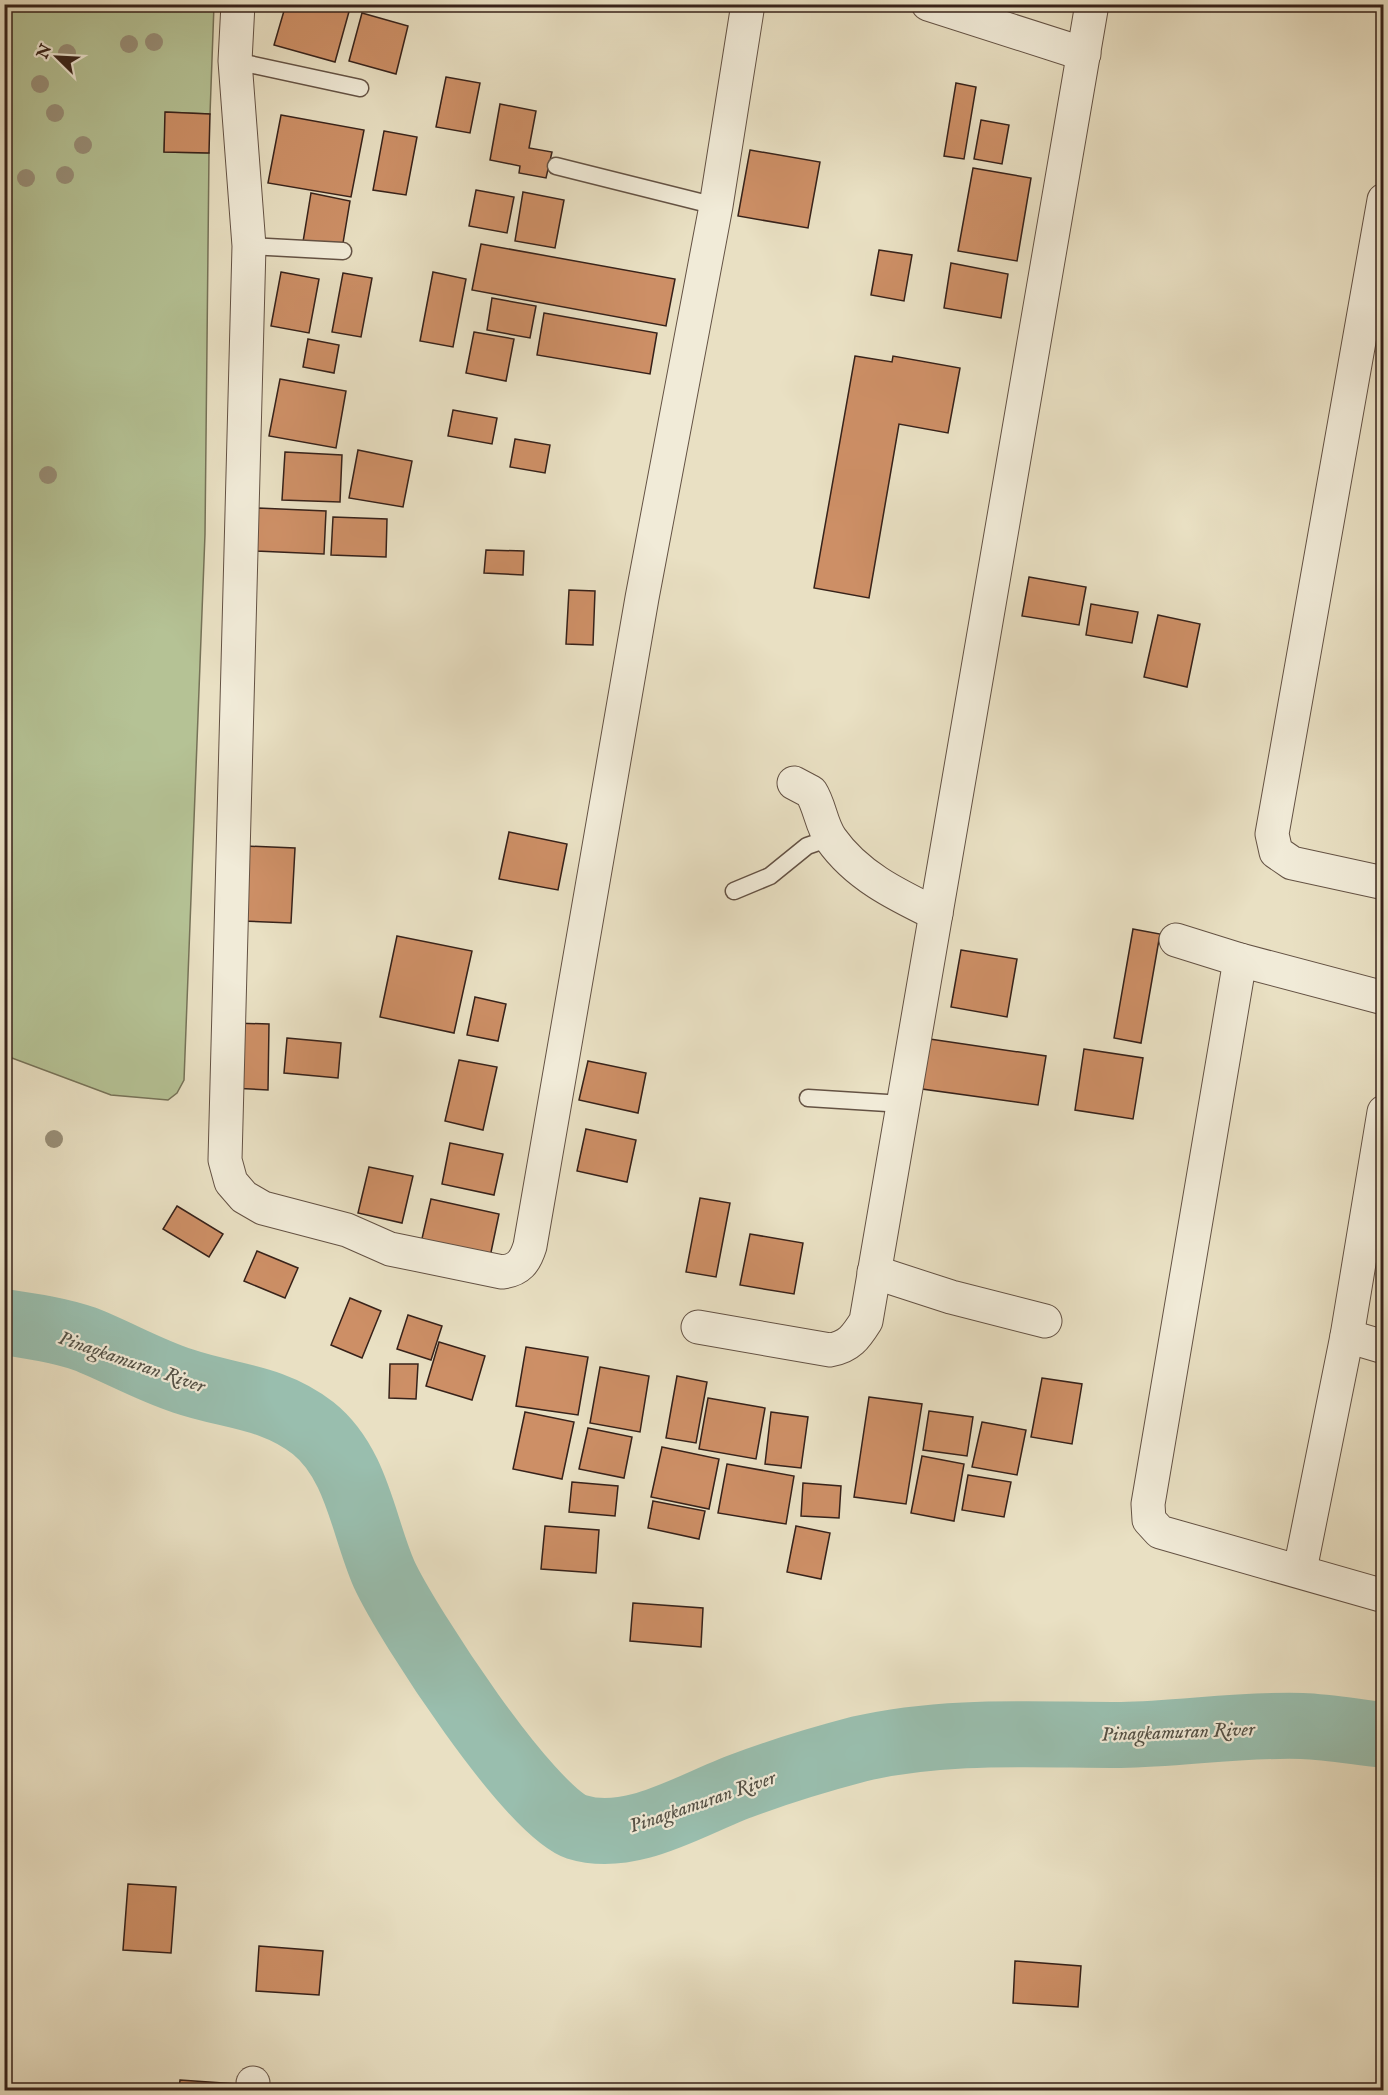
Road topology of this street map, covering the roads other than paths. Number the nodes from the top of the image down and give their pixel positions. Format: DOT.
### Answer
graph roads {
  1 [pos="238,4"];
  2 [pos="748,4"];
  3 [pos="928,4"];
  4 [pos="1092,4"];
  5 [pos="1084,54"];
  6 [pos="235,61"];
  7 [pos="360,88"];
  8 [pos="556,166"];
  9 [pos="1383,200"];
  10 [pos="716,206"];
  11 [pos="249,246"];
  12 [pos="343,251"];
  13 [pos="794,783"];
  14 [pos="830,838"];
  15 [pos="1383,883"];
  16 [pos="734,891"];
  17 [pos="936,914"];
  18 [pos="1176,940"];
  19 [pos="1240,960"];
  20 [pos="1383,998"];
  21 [pos="808,1098"];
  22 [pos="903,1104"];
  23 [pos="1383,1112"];
  24 [pos="1379,1168"];
  25 [pos="874,1272"];
  26 [pos="1045,1321"];
  27 [pos="698,1327"];
  28 [pos="1347,1336"];
  29 [pos="1383,1347"];
  30 [pos="1300,1570"];
  31 [pos="1383,1596"];
  1 -- 6 [label="street"];
  2 -- 10 [label="street"];
  3 -- 5 [label="street"];
  4 -- 5 [label="street"];
  5 -- 17 [label="street"];
  6 -- 7 [label="lane"];
  6 -- 11 [label="street"];
  8 -- 10 [label="lane"];
  9 -- 15 [label="street"];
  10 -- 11 [label="street"];
  11 -- 12 [label="lane"];
  13 -- 14 [label="street"];
  14 -- 16 [label="lane"];
  14 -- 17 [label="street"];
  17 -- 22 [label="street"];
  18 -- 19 [label="street"];
  19 -- 20 [label="street"];
  19 -- 30 [label="street"];
  21 -- 22 [label="lane"];
  22 -- 25 [label="street"];
  23 -- 24 [label="street"];
  24 -- 28 [label="street"];
  25 -- 26 [label="street"];
  25 -- 27 [label="street"];
  28 -- 29 [label="street"];
  28 -- 30 [label="street"];
  30 -- 31 [label="street"];
}
